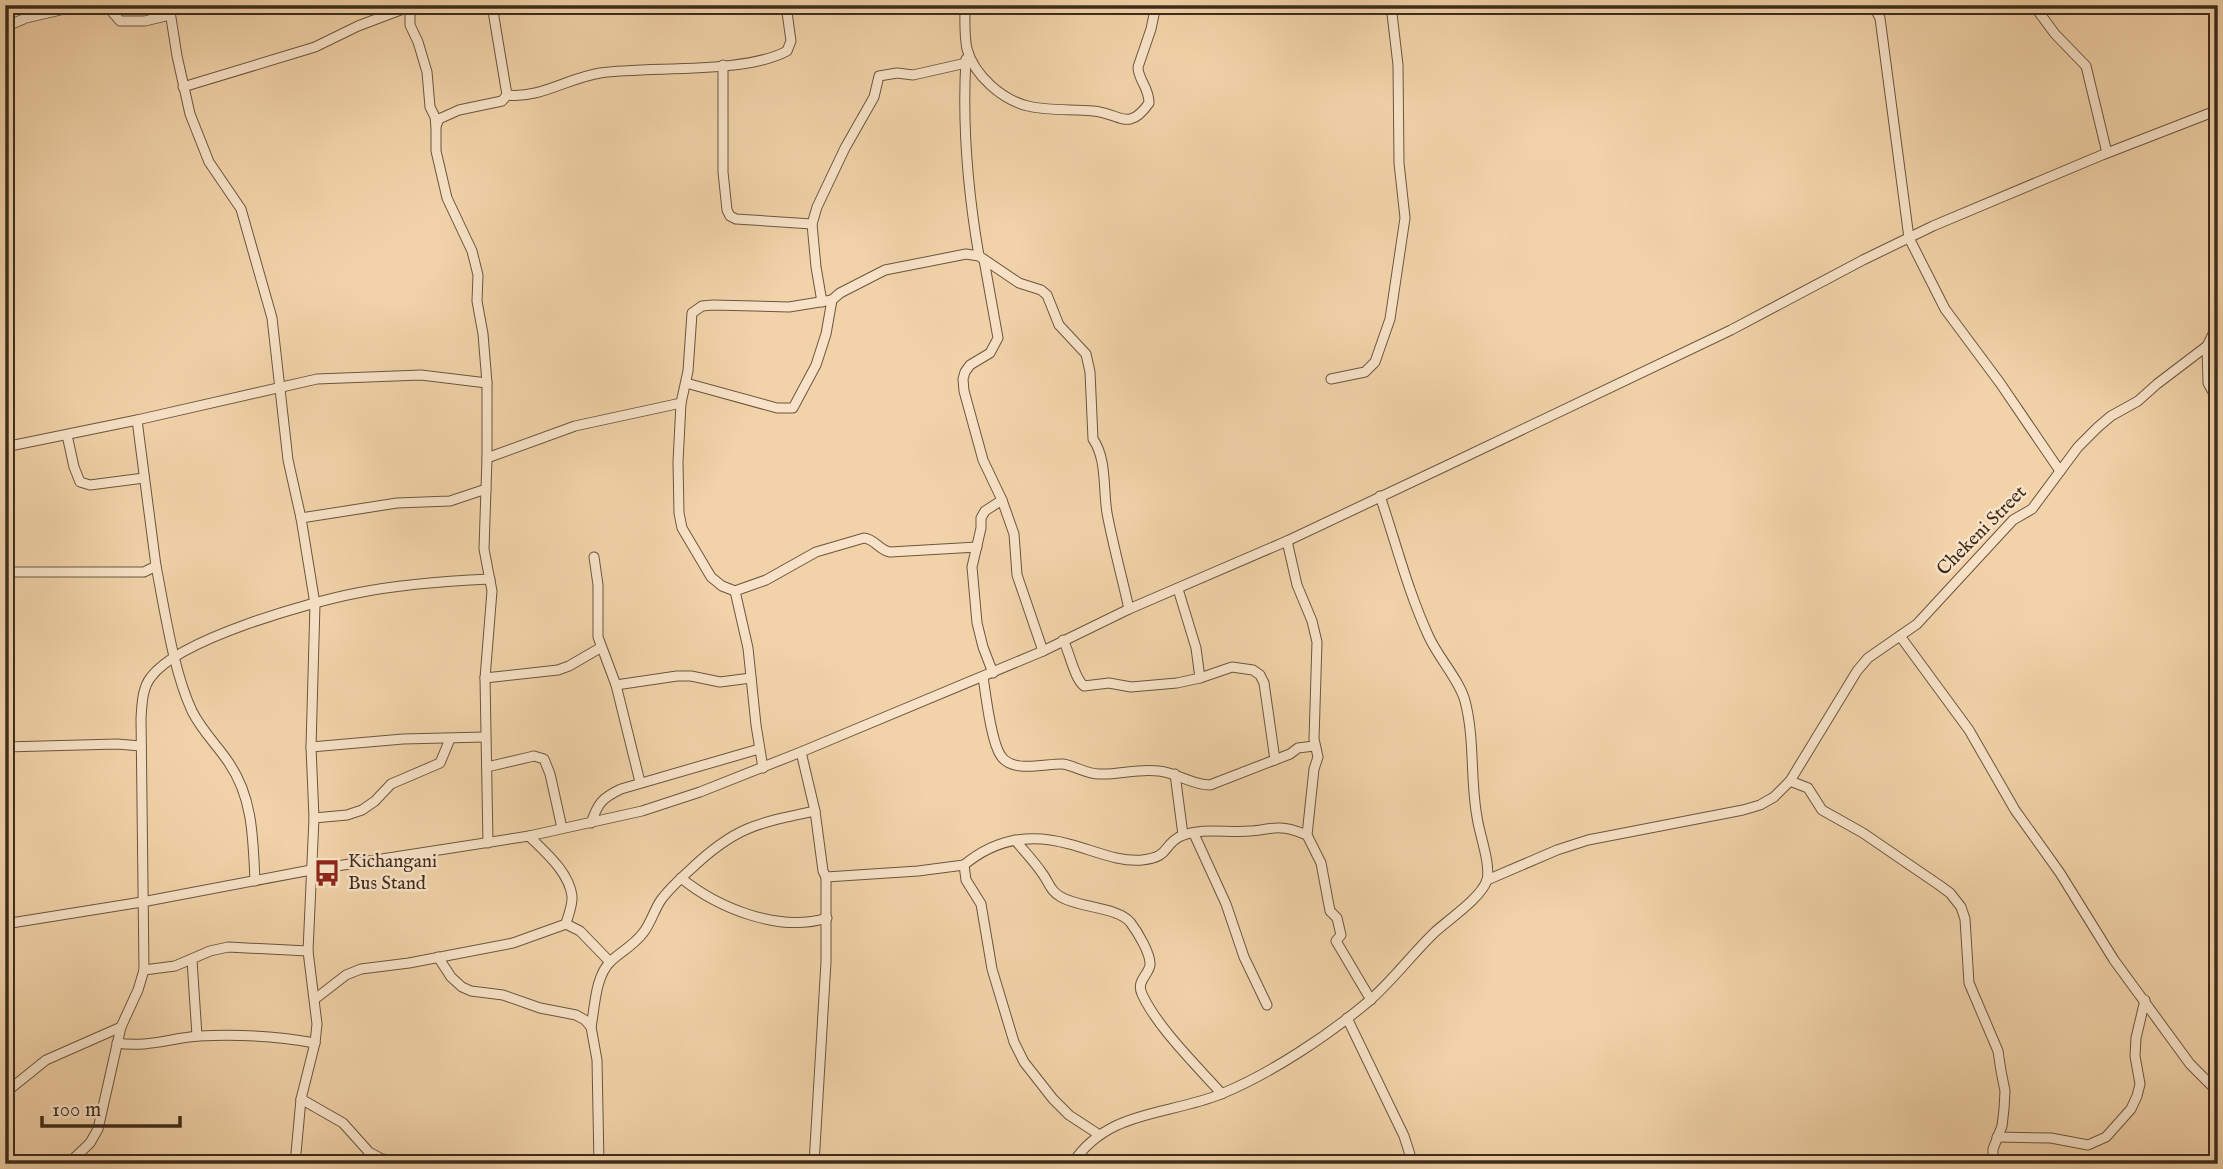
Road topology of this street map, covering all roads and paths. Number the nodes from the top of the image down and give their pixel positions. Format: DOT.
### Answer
graph roads {
  1 [pos="82,5"];
  2 [pos="106,5"];
  3 [pos="432,5"];
  4 [pos="492,5"];
  5 [pos="786,5"];
  6 [pos="965,5"];
  7 [pos="1156,5"];
  8 [pos="1391,5"];
  9 [pos="1866,5"];
  10 [pos="2039,5"];
  11 [pos="52,8"];
  12 [pos="410,8"];
  13 [pos="170,10"];
  14 [pos="5,27"];
  15 [pos="967,50"];
  16 [pos="966,63"];
  17 [pos="723,65"];
  18 [pos="183,87"];
  19 [pos="507,95"];
  20 [pos="2218,110"];
  21 [pos="436,126"];
  22 [pos="2108,153"];
  23 [pos="813,224"];
  24 [pos="1909,238"];
  25 [pos="982,258"];
  26 [pos="827,301"];
  27 [pos="2218,324"];
  28 [pos="2207,346"];
  29 [pos="1331,379"];
  30 [pos="487,383"];
  31 [pos="687,383"];
  32 [pos="281,387"];
  33 [pos="2218,401"];
  34 [pos="681,403"];
  35 [pos="137,420"];
  36 [pos="67,435"];
  37 [pos="5,447"];
  38 [pos="488,458"];
  39 [pos="2060,471"];
  40 [pos="144,478"];
  41 [pos="486,489"];
  42 [pos="1380,496"];
  43 [pos="1002,500"];
  44 [pos="301,518"];
  45 [pos="1287,541"];
  46 [pos="977,547"];
  47 [pos="594,557"];
  48 [pos="156,566"];
  49 [pos="5,572"];
  50 [pos="490,579"];
  51 [pos="1178,589"];
  52 [pos="735,591"];
  53 [pos="315,604"];
  54 [pos="1129,609"];
  55 [pos="1900,636"];
  56 [pos="1063,640"];
  57 [pos="600,648"];
  58 [pos="1043,651"];
  59 [pos="175,656"];
  60 [pos="993,673"];
  61 [pos="983,677"];
  62 [pos="485,678"];
  63 [pos="751,678"];
  64 [pos="1200,678"];
  65 [pos="616,685"];
  66 [pos="485,737"];
  67 [pos="450,740"];
  68 [pos="141,746"];
  69 [pos="1314,746"];
  70 [pos="5,747"];
  71 [pos="311,747"];
  72 [pos="760,750"];
  73 [pos="801,752"];
  74 [pos="1275,760"];
  75 [pos="487,766"];
  76 [pos="763,768"];
  77 [pos="1175,774"];
  78 [pos="1790,781"];
  79 [pos="640,782"];
  80 [pos="815,811"];
  81 [pos="314,818"];
  82 [pos="591,823"];
  83 [pos="562,828"];
  84 [pos="1194,834"];
  85 [pos="1183,835"];
  86 [pos="1307,835"];
  87 [pos="529,836"];
  88 [pos="1015,840"];
  89 [pos="488,844"];
  90 [pos="964,864"];
  91 [pos="311,870"];
  92 [pos="826,877"];
  93 [pos="681,878"];
  94 [pos="1487,880"];
  95 [pos="255,881"];
  96 [pos="142,902"];
  97 [pos="827,918"];
  98 [pos="5,924"];
  99 [pos="566,924"];
  100 [pos="308,951"];
  101 [pos="438,957"];
  102 [pos="192,960"];
  103 [pos="610,962"];
  104 [pos="144,970"];
  105 [pos="315,999"];
  106 [pos="1371,1000"];
  107 [pos="2145,1000"];
  108 [pos="1267,1005"];
  109 [pos="1347,1018"];
  110 [pos="121,1027"];
  111 [pos="591,1027"];
  112 [pos="197,1036"];
  113 [pos="117,1043"];
  114 [pos="315,1043"];
  115 [pos="2218,1092"];
  116 [pos="5,1093"];
  117 [pos="1222,1094"];
  118 [pos="301,1099"];
  119 [pos="1098,1134"];
  120 [pos="1997,1137"];
  121 [pos="383,1161"];
  122 [pos="68,1164"];
  123 [pos="295,1164"];
  124 [pos="437,1164"];
  125 [pos="599,1164"];
  126 [pos="814,1164"];
  127 [pos="1072,1164"];
  128 [pos="1413,1164"];
  129 [pos="1993,1164"];
  1 -- 11 [label="street"];
  2 -- 13 [label="street"];
  3 -- 12 [label="street"];
  4 -- 19 [label="street"];
  5 -- 17 [label="street"];
  6 -- 15 [label="street"];
  7 -- 15 [label="street"];
  8 -- 29 [label="street"];
  9 -- 24 [label="street"];
  10 -- 22 [label="street"];
  11 -- 14 [label="street"];
  12 -- 18 [label="street"];
  12 -- 21 [label="street"];
  13 -- 18 [label="street"];
  15 -- 16 [label="street"];
  16 -- 23 [label="street"];
  16 -- 25 [label="street"];
  17 -- 19 [label="street"];
  17 -- 23 [label="street"];
  18 -- 32 [label="street"];
  19 -- 21 [label="street"];
  20 -- 22 [label="street"];
  21 -- 30 [label="street"];
  22 -- 24 [label="street"];
  23 -- 26 [label="street"];
  24 -- 39 [label="street"];
  24 -- 42 [label="street"];
  25 -- 26 [label="street"];
  25 -- 43 [label="street"];
  25 -- 54 [label="street"];
  26 -- 31 [label="street"];
  26 -- 31 [label="street"];
  27 -- 28 [label="street, Chekeni Street"];
  28 -- 33 [label="street"];
  28 -- 39 [label="street, Chekeni Street"];
  30 -- 32 [label="street"];
  30 -- 38 [label="street"];
  31 -- 34 [label="street"];
  32 -- 35 [label="street"];
  32 -- 44 [label="street"];
  34 -- 38 [label="street"];
  34 -- 52 [label="street"];
  35 -- 36 [label="street"];
  35 -- 40 [label="street"];
  36 -- 37 [label="street"];
  36 -- 40 [label="street"];
  38 -- 41 [label="street"];
  39 -- 55 [label="street, Chekeni Street"];
  40 -- 48 [label="street"];
  41 -- 44 [label="street"];
  41 -- 50 [label="street"];
  42 -- 45 [label="street"];
  42 -- 94 [label="street"];
  43 -- 46 [label="street"];
  43 -- 58 [label="street"];
  44 -- 53 [label="street"];
  45 -- 51 [label="street"];
  45 -- 69 [label="street"];
  46 -- 52 [label="street"];
  46 -- 60 [label="street"];
  47 -- 57 [label="street"];
  48 -- 49 [label="street"];
  48 -- 59 [label="street"];
  50 -- 53 [label="street"];
  50 -- 62 [label="street"];
  51 -- 54 [label="street"];
  51 -- 64 [label="street"];
  52 -- 63 [label="street"];
  53 -- 59 [label="street"];
  53 -- 71 [label="street"];
  54 -- 56 [label="street"];
  55 -- 78 [label="street, Chekeni Street"];
  55 -- 107 [label="street"];
  56 -- 58 [label="street"];
  56 -- 64 [label="street"];
  57 -- 62 [label="street"];
  57 -- 65 [label="street"];
  58 -- 60 [label="street"];
  59 -- 68 [label="street"];
  59 -- 95 [label="street"];
  60 -- 61 [label="street"];
  61 -- 73 [label="street"];
  61 -- 77 [label="street"];
  62 -- 66 [label="street"];
  63 -- 65 [label="street"];
  63 -- 72 [label="street"];
  64 -- 74 [label="street"];
  65 -- 79 [label="street"];
  66 -- 67 [label="street"];
  66 -- 75 [label="street"];
  67 -- 71 [label="street"];
  67 -- 81 [label="street"];
  68 -- 70 [label="street"];
  68 -- 96 [label="street"];
  69 -- 74 [label="street"];
  69 -- 86 [label="street"];
  71 -- 81 [label="street"];
  72 -- 76 [label="street"];
  72 -- 79 [label="street"];
  73 -- 76 [label="street"];
  73 -- 80 [label="street"];
  74 -- 77 [label="street"];
  75 -- 83 [label="street"];
  75 -- 89 [label="street"];
  76 -- 82 [label="street"];
  77 -- 85 [label="street"];
  78 -- 94 [label="street, Chekeni Street"];
  78 -- 120 [label="street"];
  79 -- 82 [label="street"];
  80 -- 92 [label="street"];
  80 -- 93 [label="street"];
  81 -- 91 [label="street"];
  82 -- 83 [label="street"];
  83 -- 87 [label="street"];
  84 -- 85 [label="street"];
  84 -- 86 [label="street"];
  84 -- 108 [label="street"];
  85 -- 88 [label="street"];
  86 -- 106 [label="street"];
  87 -- 89 [label="street"];
  87 -- 99 [label="street"];
  88 -- 90 [label="street"];
  88 -- 117 [label="street"];
  89 -- 91 [label="street"];
  90 -- 92 [label="street"];
  90 -- 119 [label="street"];
  91 -- 95 [label="street"];
  91 -- 100 [label="street"];
  92 -- 97 [label="street"];
  93 -- 97 [label="street"];
  93 -- 103 [label="street"];
  94 -- 106 [label="street"];
  95 -- 96 [label="street"];
  96 -- 98 [label="street"];
  96 -- 104 [label="street"];
  97 -- 126 [label="street"];
  99 -- 101 [label="street"];
  99 -- 103 [label="street"];
  100 -- 102 [label="street"];
  100 -- 105 [label="street"];
  101 -- 105 [label="street"];
  101 -- 111 [label="street"];
  102 -- 104 [label="street"];
  102 -- 112 [label="street"];
  103 -- 111 [label="street"];
  104 -- 110 [label="street"];
  105 -- 114 [label="street"];
  106 -- 109 [label="street"];
  107 -- 115 [label="street"];
  107 -- 120 [label="street"];
  109 -- 117 [label="street"];
  109 -- 128 [label="street"];
  110 -- 113 [label="street"];
  110 -- 116 [label="street"];
  111 -- 125 [label="street"];
  112 -- 113 [label="street"];
  112 -- 114 [label="street"];
  113 -- 122 [label="street"];
  114 -- 118 [label="street"];
  117 -- 119 [label="street"];
  118 -- 121 [label="street"];
  118 -- 123 [label="street"];
  119 -- 127 [label="street"];
  120 -- 129 [label="street"];
  121 -- 124 [label="street"];
}
